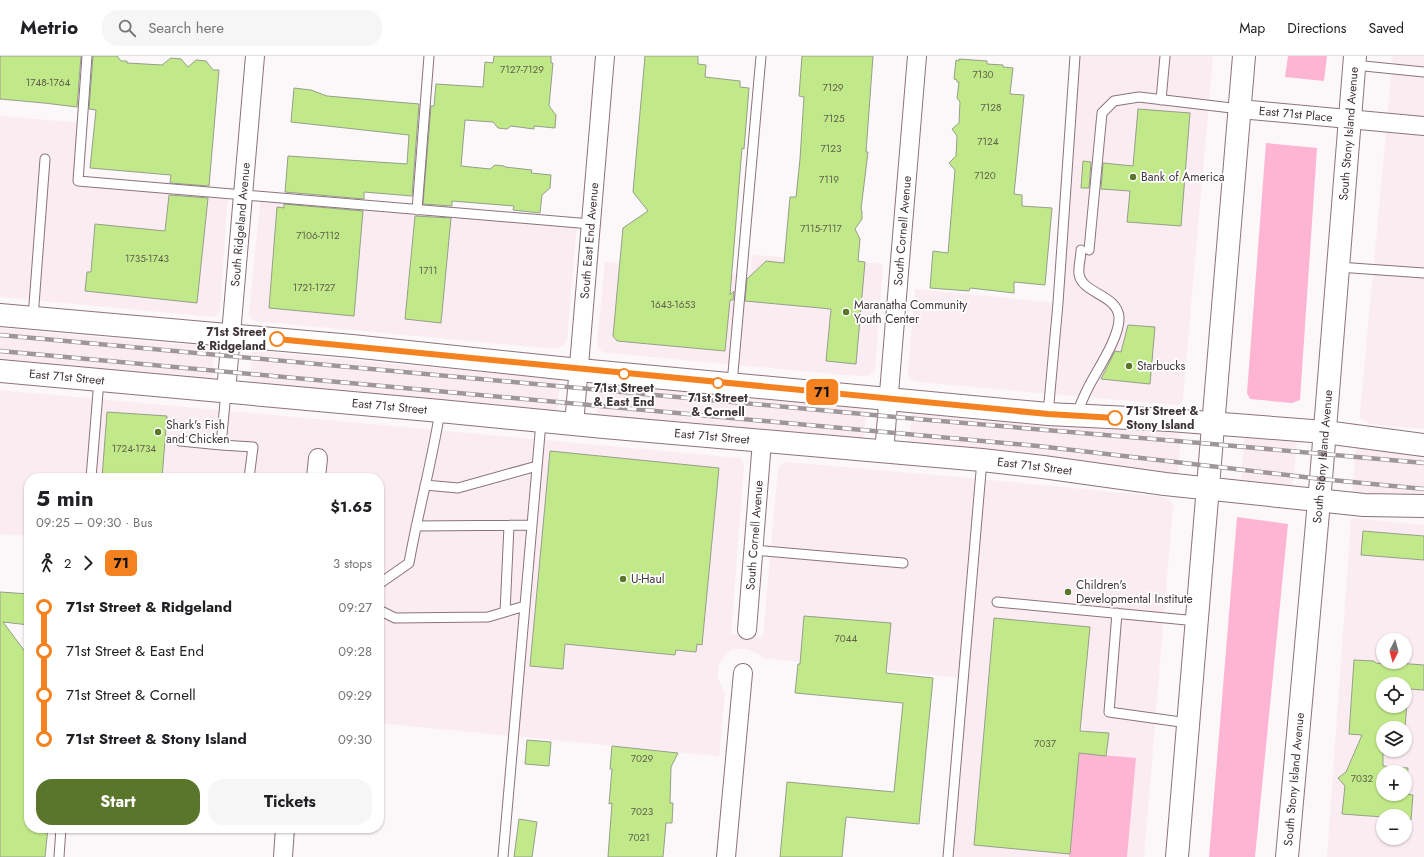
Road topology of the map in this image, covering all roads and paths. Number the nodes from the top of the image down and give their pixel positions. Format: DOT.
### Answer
graph roads {
  1 [pos="87,56"];
  2 [pos="255,56"];
  3 [pos="429,56"];
  4 [pos="605,56"];
  5 [pos="761,56"];
  6 [pos="917,56"];
  7 [pos="1075,56"];
  8 [pos="1165,56"];
  9 [pos="1244,56"];
  10 [pos="1355,60"];
  11 [pos="1424,72"];
  12 [pos="1161,100"];
  13 [pos="1240,109"];
  14 [pos="1350,119"];
  15 [pos="1424,126"];
  16 [pos="45,159"];
  17 [pos="242,195"];
  18 [pos="417,210"];
  19 [pos="591,224"];
  20 [pos="1338,267"];
  21 [pos="1424,273"];
  22 [pos="0,315"];
  23 [pos="34,318"];
  24 [pos="230,335"];
  25 [pos="579,370"];
  26 [pos="0,371"];
  27 [pos="99,380"];
  28 [pos="732,384"];
  29 [pos="226,392"];
  30 [pos="888,399"];
  31 [pos="440,411"];
  32 [pos="1048,414"];
  33 [pos="1076,416"];
  34 [pos="541,422"];
  35 [pos="1214,424"];
  36 [pos="574,425"];
  37 [pos="1325,432"];
  38 [pos="180,441"];
  39 [pos="762,441"];
  40 [pos="221,444"];
  41 [pos="1424,445"];
  42 [pos="884,453"];
  43 [pos="318,458"];
  44 [pos="982,460"];
  45 [pos="537,466"];
  46 [pos="91,473"];
  47 [pos="250,473"];
  48 [pos="316,473"];
  49 [pos="425,485"];
  50 [pos="1209,488"];
  51 [pos="1319,500"];
  52 [pos="1424,506"];
  53 [pos="532,525"];
  54 [pos="416,526"];
  55 [pos="509,526"];
  56 [pos="753,550"];
  57 [pos="903,563"];
  58 [pos="384,580"];
  59 [pos="997,602"];
  60 [pos="525,606"];
  61 [pos="505,612"];
  62 [pos="384,613"];
  63 [pos="1117,613"];
  64 [pos="1197,621"];
  65 [pos="747,630"];
  66 [pos="743,673"];
  67 [pos="1188,723"];
  68 [pos="61,833"];
  69 [pos="285,833"];
  70 [pos="59,857"];
  71 [pos="283,857"];
  72 [pos="503,857"];
  73 [pos="726,857"];
  74 [pos="948,857"];
  75 [pos="1177,857"];
  76 [pos="1287,857"];
  1 -- 17 [label="lane"];
  2 -- 17 [label="street, South Ridgeland Avenue"];
  3 -- 18 [label="lane"];
  4 -- 19 [label="street, South East End Avenue"];
  5 -- 28 [label="lane"];
  6 -- 30 [label="street, South Cornell Avenue"];
  7 -- 32 [label="lane"];
  8 -- 12 [label="lane"];
  9 -- 13 [label="main road"];
  10 -- 11 [label="lane"];
  10 -- 14 [label="main road, South Stony Island Avenue"];
  12 -- 13 [label="lane"];
  12 -- 33 [label="lane"];
  13 -- 14 [label="street, East 71st Place"];
  13 -- 35 [label="main road"];
  14 -- 15 [label="street, East 71st Place"];
  14 -- 20 [label="main road, South Stony Island Avenue"];
  16 -- 23 [label="lane"];
  17 -- 18 [label="lane"];
  17 -- 24 [label="street, South Ridgeland Avenue"];
  18 -- 19 [label="lane"];
  19 -- 25 [label="street, South East End Avenue"];
  20 -- 21 [label="lane"];
  20 -- 37 [label="main road, South Stony Island Avenue"];
  22 -- 23 [label="main road"];
  23 -- 24 [label="main road"];
  24 -- 25 [label="main road"];
  24 -- 29 [label="street, South Ridgeland Avenue"];
  25 -- 28 [label="main road"];
  25 -- 36 [label="street, South East End Avenue"];
  26 -- 27 [label="main road, East 71st Street"];
  27 -- 29 [label="main road, East 71st Street"];
  27 -- 46 [label="lane"];
  28 -- 30 [label="main road"];
  29 -- 31 [label="main road, East 71st Street"];
  29 -- 40 [label="lane"];
  30 -- 32 [label="main road"];
  30 -- 42 [label="street, South Cornell Avenue"];
  31 -- 34 [label="main road, East 71st Street"];
  31 -- 49 [label="lane"];
  32 -- 33 [label="main road"];
  33 -- 35 [label="main road"];
  34 -- 36 [label="main road, East 71st Street"];
  34 -- 45 [label="lane"];
  35 -- 37 [label="main road"];
  35 -- 50 [label="main road"];
  36 -- 39 [label="main road, East 71st Street"];
  37 -- 41 [label="main road"];
  37 -- 51 [label="main road, South Stony Island Avenue"];
  38 -- 40 [label="lane"];
  39 -- 42 [label="main road, East 71st Street"];
  39 -- 56 [label="street, South Cornell Avenue"];
  40 -- 47 [label="lane"];
  42 -- 44 [label="main road, East 71st Street"];
  43 -- 48 [label="street"];
  44 -- 50 [label="main road, East 71st Street"];
  44 -- 74 [label="lane"];
  45 -- 49 [label="lane"];
  45 -- 53 [label="lane"];
  49 -- 54 [label="lane"];
  50 -- 51 [label="main road, East 71st Street"];
  50 -- 64 [label="main road"];
  51 -- 52 [label="main road, East 71st Street"];
  51 -- 76 [label="main road, South Stony Island Avenue"];
  53 -- 55 [label="lane"];
  53 -- 60 [label="lane"];
  54 -- 55 [label="lane"];
  54 -- 58 [label="lane"];
  55 -- 61 [label="lane"];
  56 -- 57 [label="lane"];
  56 -- 65 [label="street, South Cornell Avenue"];
  59 -- 63 [label="lane"];
  60 -- 61 [label="lane"];
  60 -- 72 [label="lane"];
  61 -- 62 [label="lane"];
  63 -- 64 [label="lane"];
  63 -- 67 [label="lane"];
  64 -- 67 [label="main road"];
  66 -- 73 [label="street"];
  67 -- 75 [label="main road"];
  68 -- 70 [label="lane"];
  69 -- 71 [label="street"];
}
